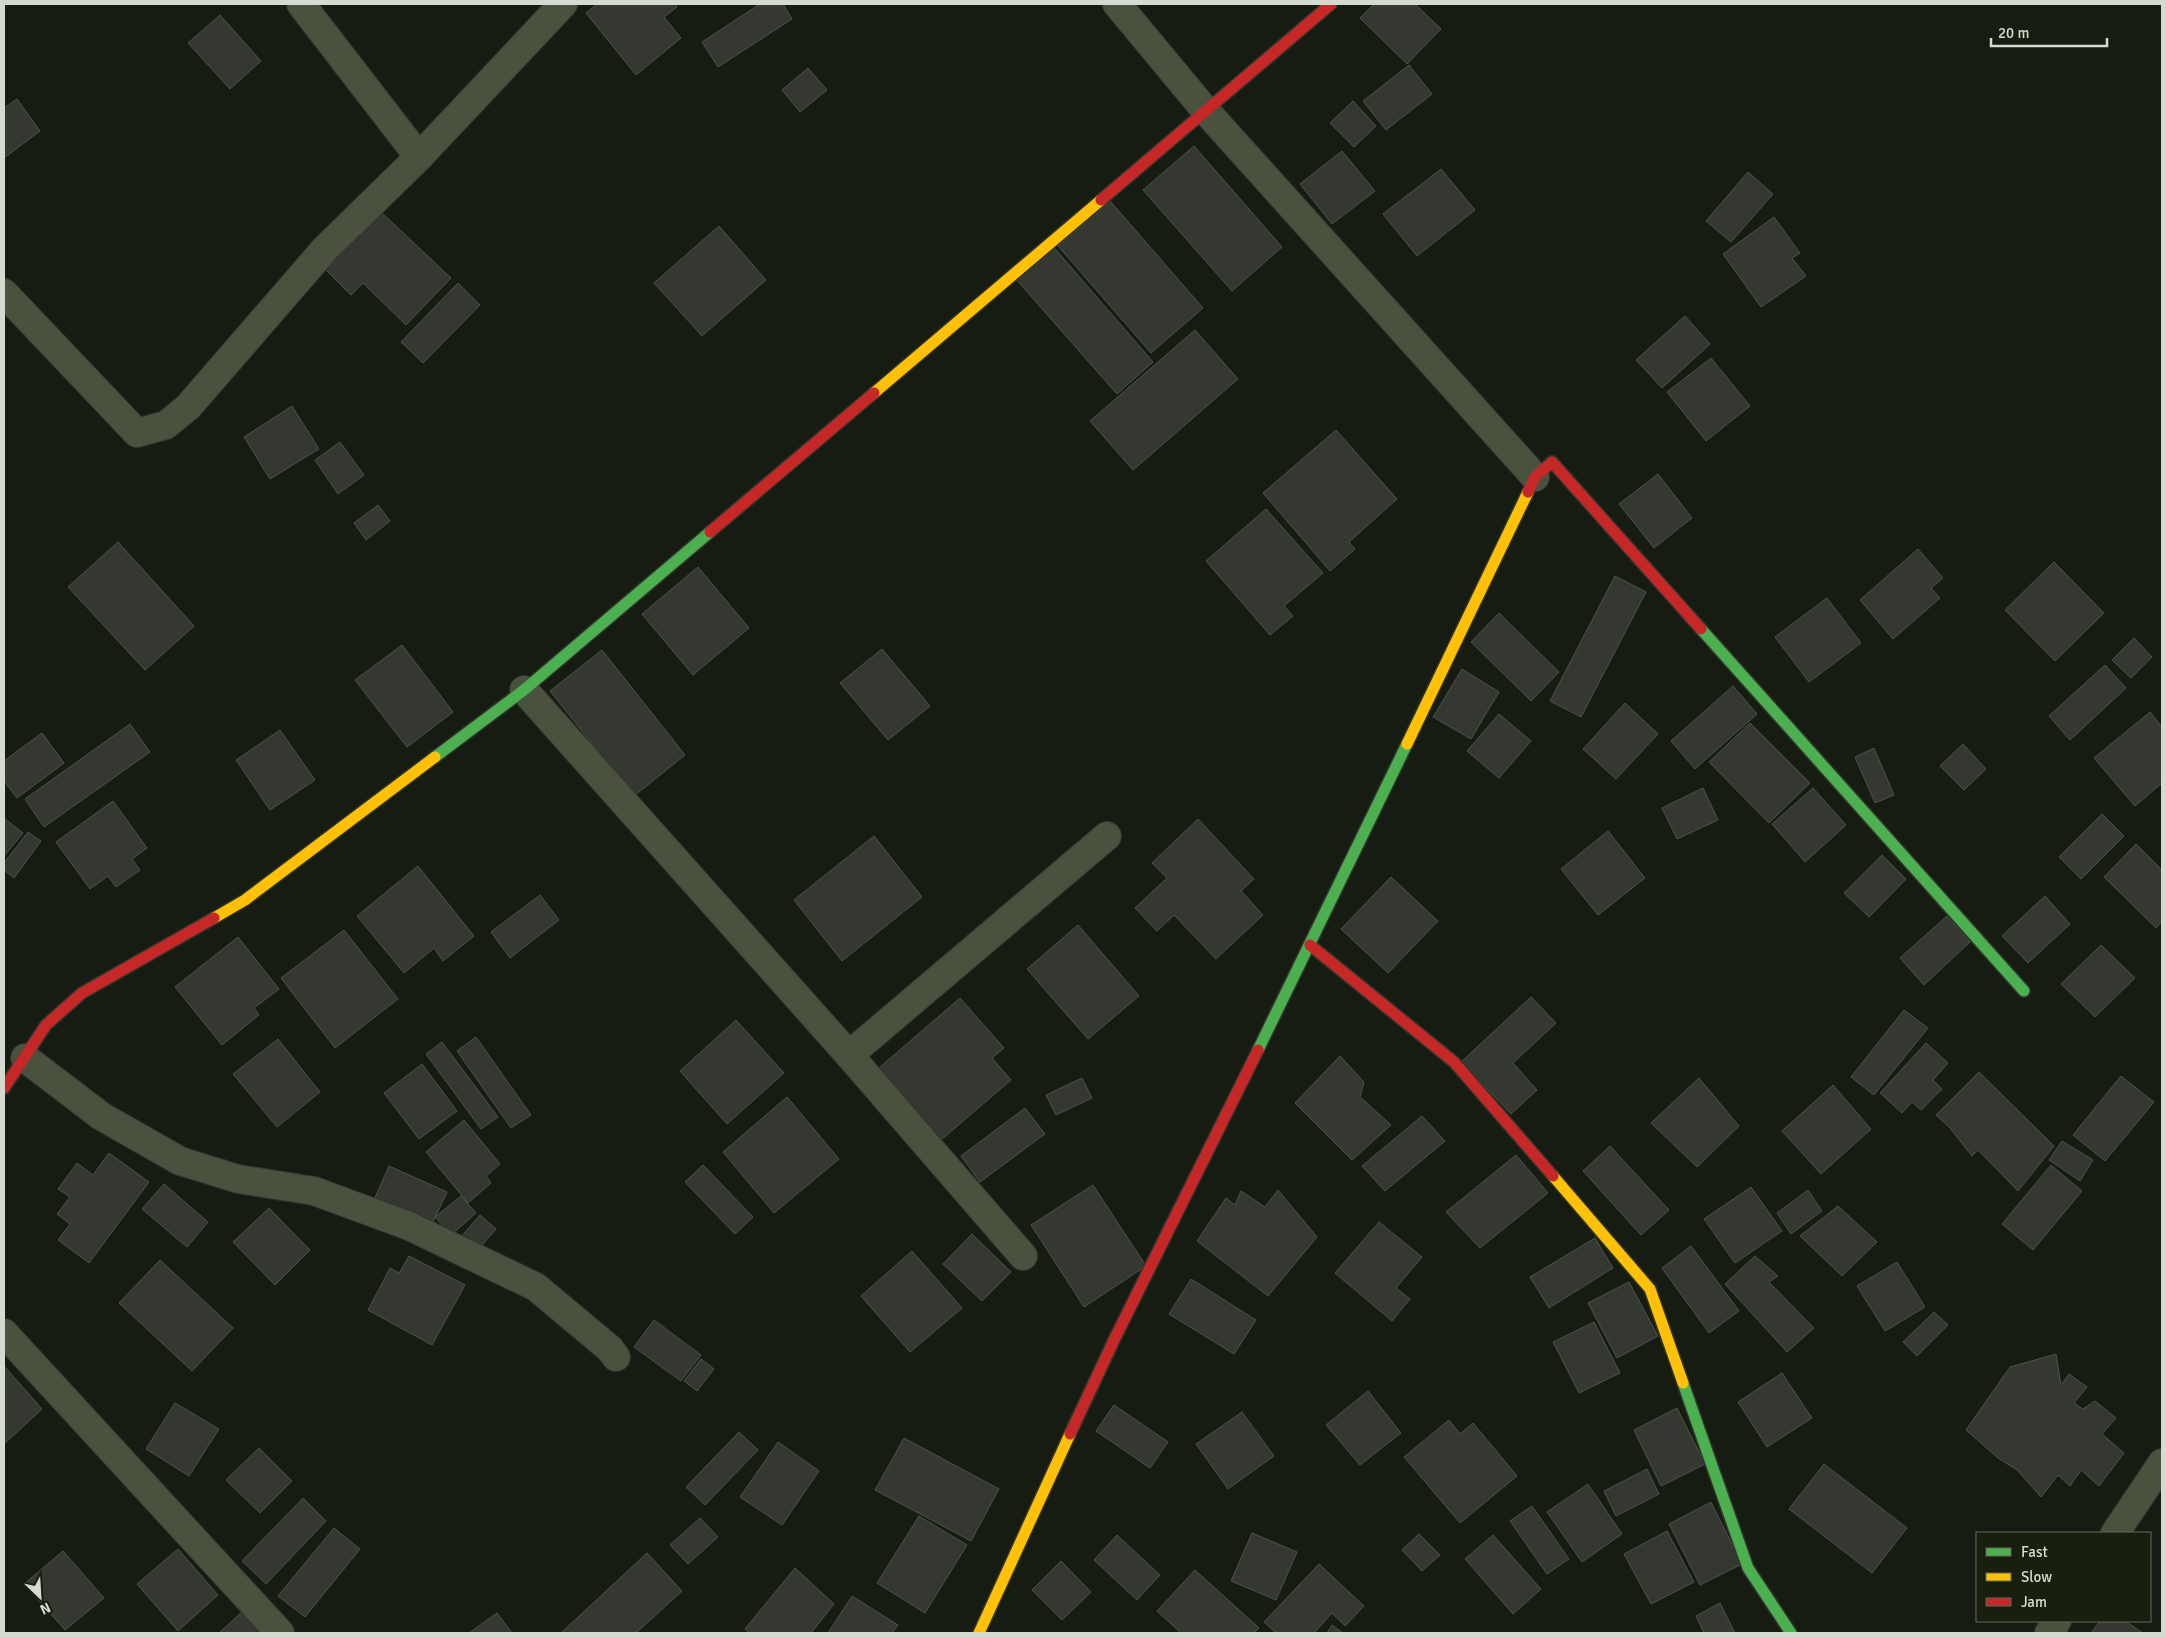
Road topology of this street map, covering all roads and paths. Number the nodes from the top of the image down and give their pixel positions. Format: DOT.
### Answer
graph roads {
  1 [pos="301,4"];
  2 [pos="563,4"];
  3 [pos="1117,4"];
  4 [pos="1331,4"];
  5 [pos="1205,110"];
  6 [pos="419,157"];
  7 [pos="4,294"];
  8 [pos="1535,477"];
  9 [pos="524,690"];
  10 [pos="1107,836"];
  11 [pos="1310,945"];
  12 [pos="2024,991"];
  13 [pos="849,1055"];
  14 [pos="24,1058"];
  15 [pos="4,1088"];
  16 [pos="1023,1256"];
  17 [pos="4,1333"];
  18 [pos="616,1357"];
  19 [pos="2162,1463"];
  20 [pos="2117,1532"];
  21 [pos="2056,1622"];
  22 [pos="280,1633"];
  23 [pos="979,1633"];
  24 [pos="1791,1633"];
  25 [pos="2049,1633"];
  1 -- 6 [label="street"];
  2 -- 6 [label="street"];
  3 -- 5 [label="street"];
  4 -- 5 [label="street"];
  5 -- 8 [label="street"];
  5 -- 9 [label="street"];
  6 -- 7 [label="street"];
  8 -- 11 [label="street"];
  8 -- 12 [label="street"];
  9 -- 13 [label="street"];
  9 -- 14 [label="street"];
  10 -- 13 [label="street"];
  11 -- 23 [label="street"];
  11 -- 24 [label="street"];
  13 -- 16 [label="street"];
  14 -- 15 [label="street"];
  14 -- 18 [label="street"];
  17 -- 22 [label="street"];
  19 -- 20 [label="street"];
  21 -- 25 [label="street"];
}
